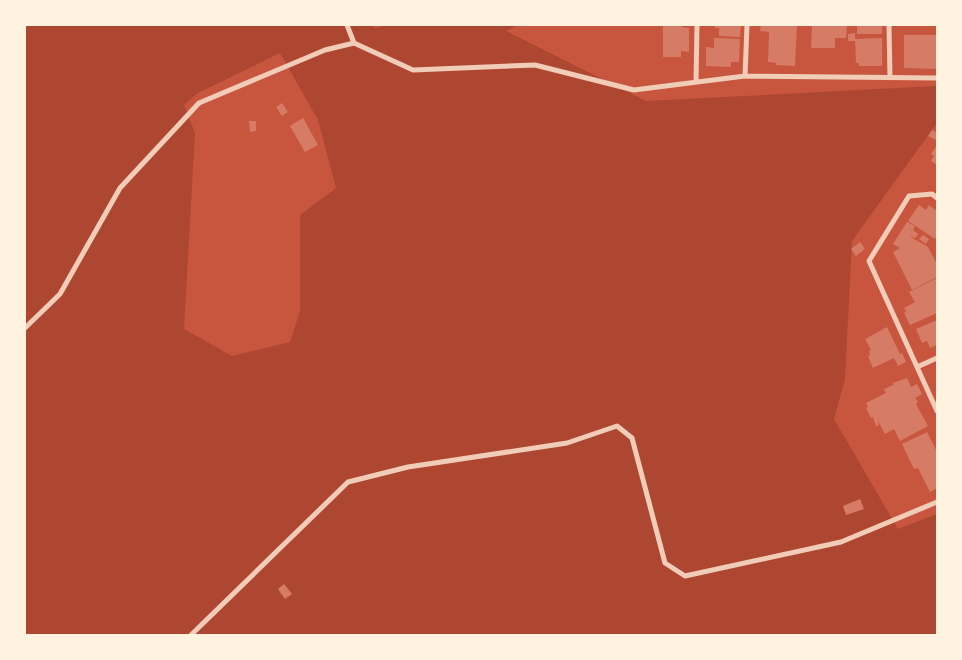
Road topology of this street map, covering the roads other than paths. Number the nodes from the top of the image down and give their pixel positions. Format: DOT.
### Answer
graph roads {
  1 [pos="347,25"];
  2 [pos="697,25"];
  3 [pos="748,25"];
  4 [pos="889,25"];
  5 [pos="354,43"];
  6 [pos="745,76"];
  7 [pos="890,78"];
  8 [pos="937,78"];
  9 [pos="696,82"];
  10 [pos="937,198"];
  11 [pos="25,328"];
  12 [pos="937,358"];
  13 [pos="917,366"];
  14 [pos="937,411"];
  15 [pos="937,502"];
  16 [pos="191,635"];
  1 -- 5 [label="street"];
  2 -- 9 [label="street"];
  3 -- 6 [label="street"];
  4 -- 7 [label="street"];
  5 -- 9 [label="street"];
  5 -- 11 [label="street"];
  6 -- 7 [label="street"];
  6 -- 9 [label="street"];
  7 -- 8 [label="street"];
  10 -- 13 [label="street"];
  12 -- 13 [label="street"];
  13 -- 14 [label="street"];
  15 -- 16 [label="street"];
}
